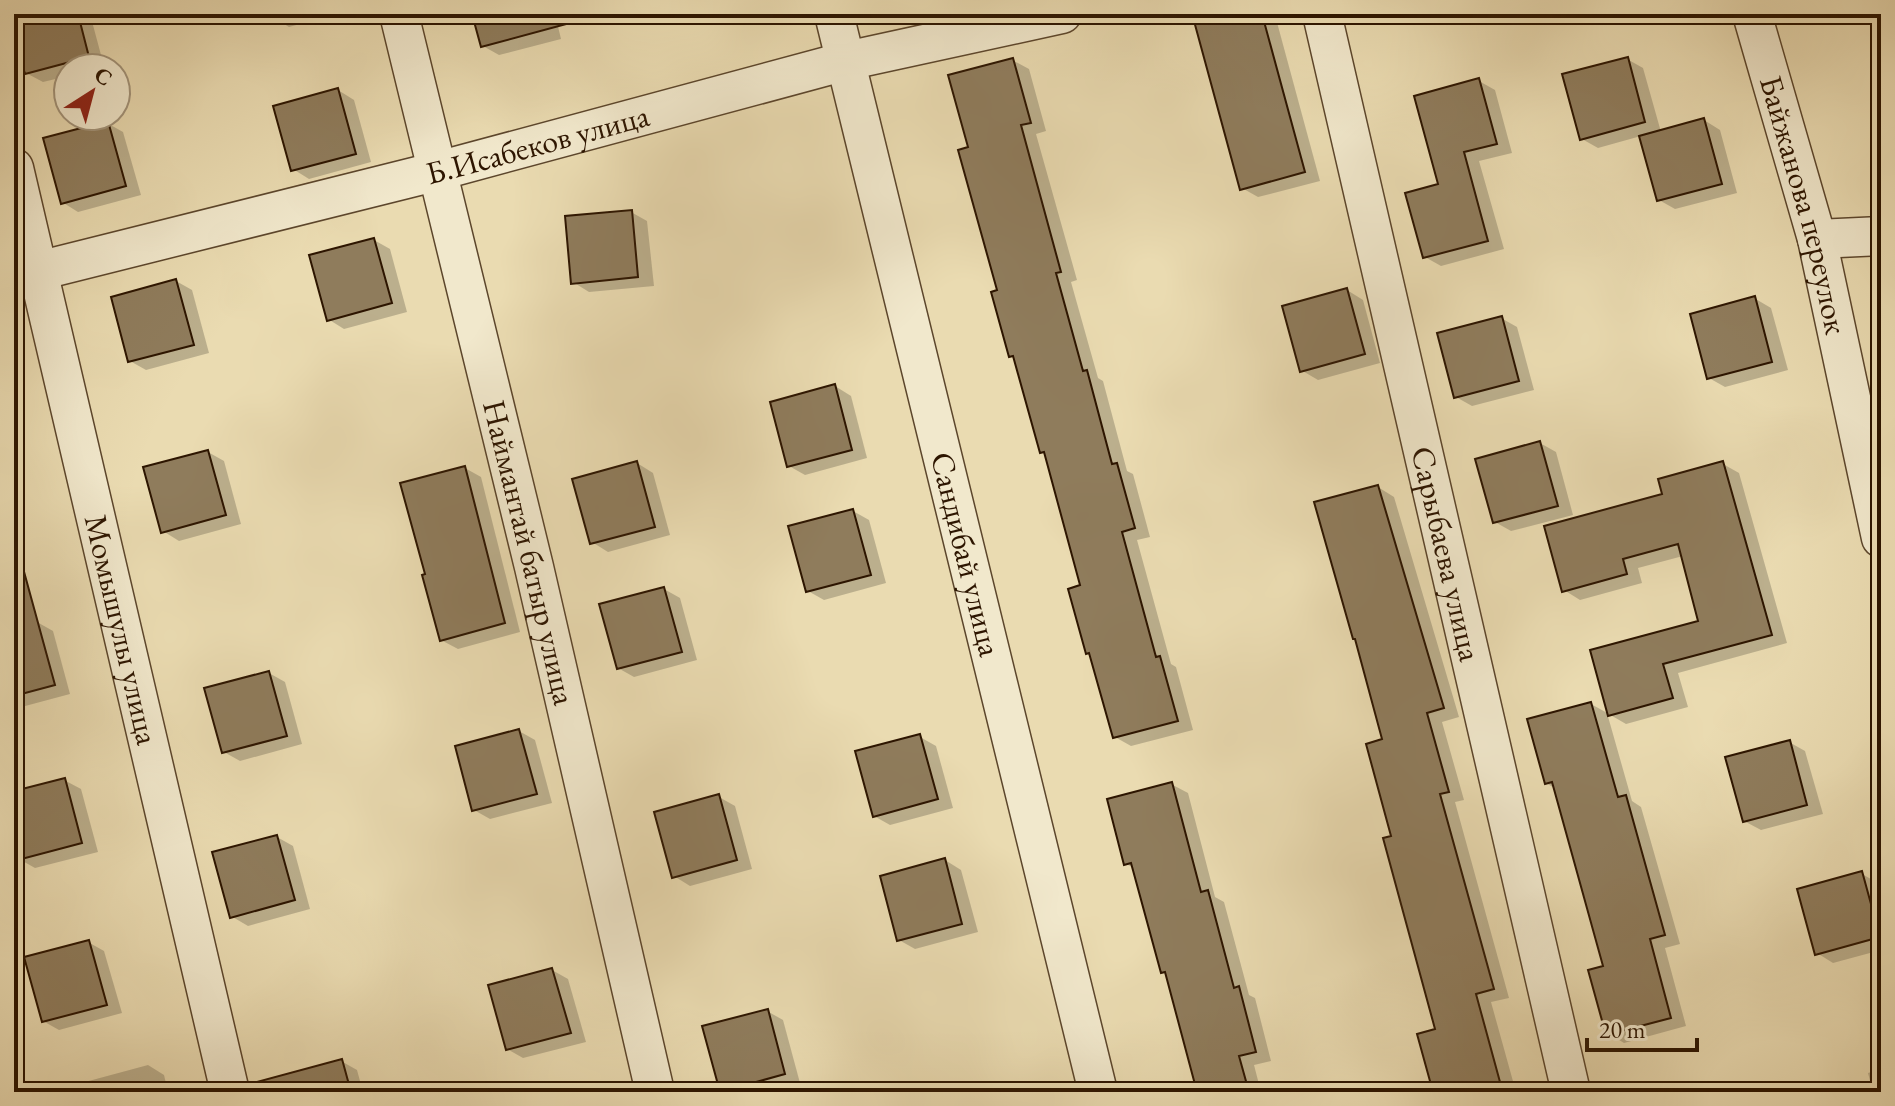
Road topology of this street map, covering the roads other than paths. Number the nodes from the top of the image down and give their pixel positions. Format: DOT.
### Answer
graph roads {
  1 [pos="399,14"];
  2 [pos="834,14"];
  3 [pos="1062,14"];
  4 [pos="1322,14"];
  5 [pos="1752,14"];
  6 [pos="846,61"];
  7 [pos="14,168"];
  8 [pos="438,171"];
  9 [pos="1881,236"];
  10 [pos="1817,239"];
  11 [pos="27,274"];
  12 [pos="1881,538"];
  13 [pos="230,1092"];
  14 [pos="655,1092"];
  15 [pos="1098,1092"];
  16 [pos="1571,1092"];
  1 -- 8 [label="street, Наймантай батыр улица"];
  2 -- 6 [label="street, Сандибай улица"];
  3 -- 6 [label="street, Б.Исабеков улица"];
  4 -- 16 [label="street, Сарыбаева улица"];
  5 -- 10 [label="street, Байжанова переулок"];
  6 -- 8 [label="street, Б.Исабеков улица"];
  6 -- 15 [label="street, Сандибай улица"];
  7 -- 11 [label="street, Момышулы улица"];
  8 -- 11 [label="street, Б.Исабеков улица"];
  8 -- 14 [label="street, Наймантай батыр улица"];
  9 -- 10 [label="street"];
  10 -- 12 [label="street, Байжанова переулок"];
  11 -- 13 [label="street, Момышулы улица"];
}
